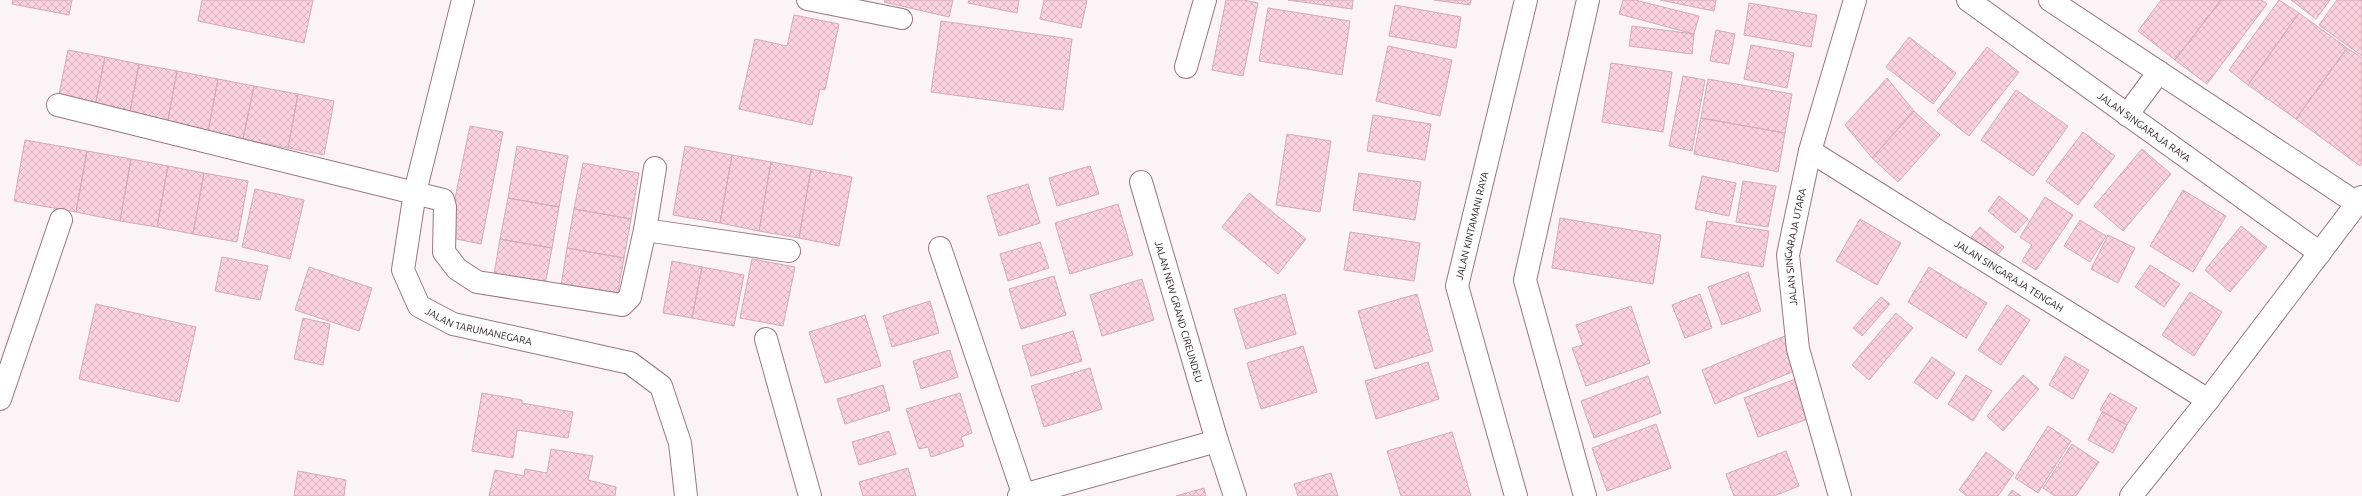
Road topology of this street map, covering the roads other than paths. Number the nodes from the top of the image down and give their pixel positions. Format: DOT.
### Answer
graph roads {
  1 [pos="462,0"];
  2 [pos="807,0"];
  3 [pos="1205,0"];
  4 [pos="1526,0"];
  5 [pos="1588,0"];
  6 [pos="1855,0"];
  7 [pos="1968,0"];
  8 [pos="2050,0"];
  9 [pos="902,19"];
  10 [pos="1186,67"];
  11 [pos="2159,72"];
  12 [pos="58,105"];
  13 [pos="2128,115"];
  14 [pos="1810,151"];
  15 [pos="655,168"];
  16 [pos="1141,182"];
  17 [pos="415,192"];
  18 [pos="2360,200"];
  19 [pos="61,220"];
  20 [pos="645,230"];
  21 [pos="940,248"];
  22 [pos="789,251"];
  23 [pos="2320,253"];
  24 [pos="766,339"];
  25 [pos="0,399"];
  26 [pos="2208,400"];
  27 [pos="1217,441"];
  28 [pos="686,496"];
  29 [pos="810,496"];
  30 [pos="1022,496"];
  31 [pos="1235,496"];
  32 [pos="1516,496"];
  33 [pos="1585,496"];
  34 [pos="1840,496"];
  35 [pos="2131,496"];
  1 -- 17 [label="street, JALAN TARUMANEGARA"];
  2 -- 9 [label="lane"];
  3 -- 10 [label="street"];
  4 -- 32 [label="street, JALAN KINTAMANI RAYA"];
  5 -- 33 [label="street"];
  6 -- 14 [label="street, JALAN SINGARAJA UTARA"];
  7 -- 13 [label="street, JALAN SINGARAJA RAYA"];
  8 -- 11 [label="street"];
  11 -- 13 [label="street"];
  11 -- 18 [label="street"];
  12 -- 17 [label="street"];
  13 -- 23 [label="street, JALAN SINGARAJA RAYA"];
  14 -- 26 [label="street, JALAN SINGARAJA TENGAH"];
  14 -- 34 [label="street, JALAN SINGARAJA UTARA"];
  15 -- 20 [label="street"];
  16 -- 27 [label="street, JALAN NEW GRAND CIREUNDEU"];
  17 -- 20 [label="street"];
  17 -- 28 [label="street, JALAN TARUMANEGARA"];
  18 -- 23 [label="street"];
  19 -- 25 [label="street"];
  20 -- 22 [label="street"];
  21 -- 30 [label="street"];
  23 -- 26 [label="street"];
  24 -- 29 [label="street"];
  26 -- 35 [label="street"];
  27 -- 30 [label="street"];
  27 -- 31 [label="street, JALAN NEW GRAND CIREUNDEU"];
}
